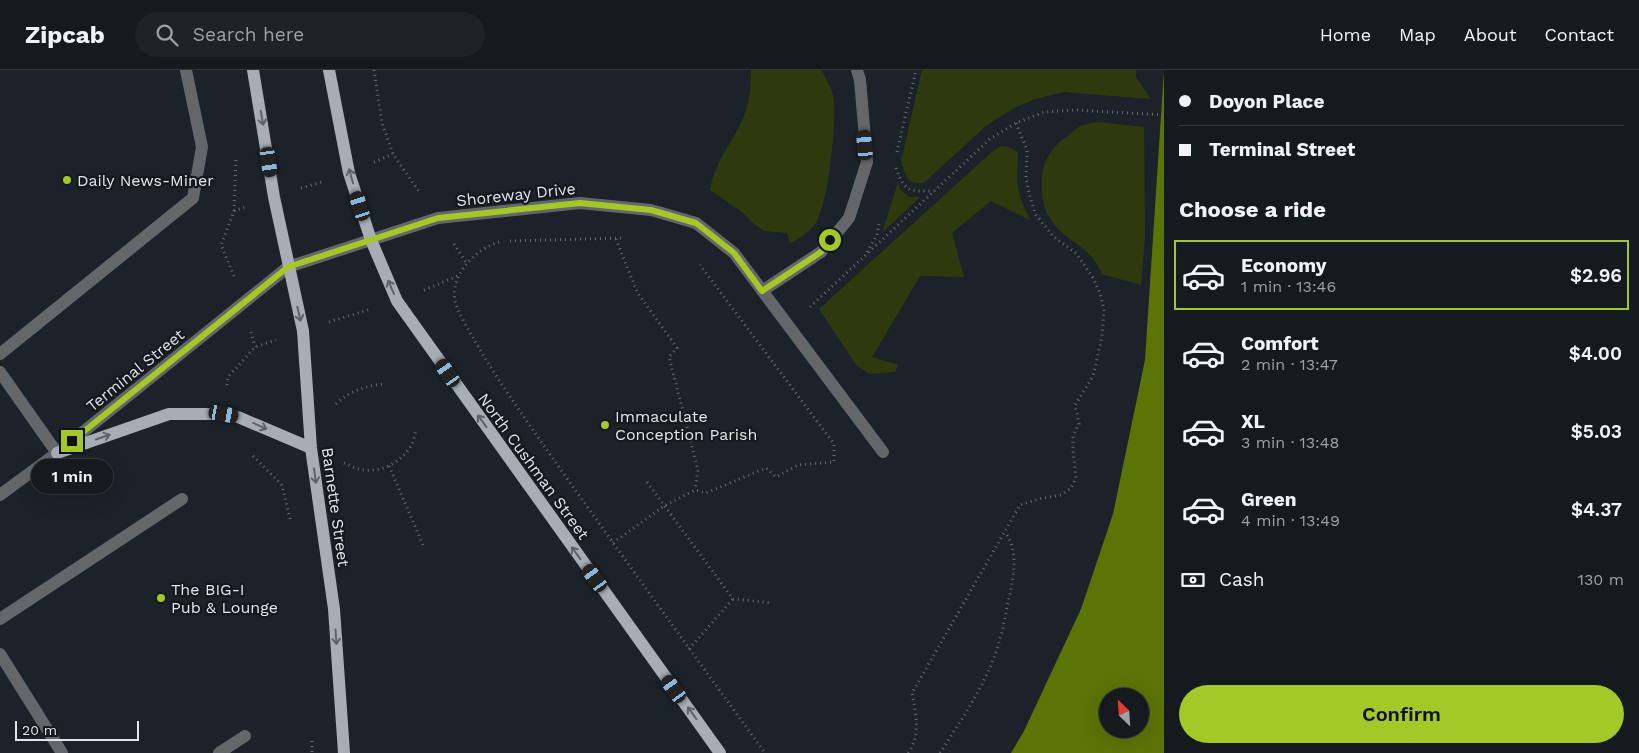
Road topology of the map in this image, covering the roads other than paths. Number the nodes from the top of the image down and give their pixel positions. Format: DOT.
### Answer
graph roads {
  1 [pos="186,70"];
  2 [pos="254,70"];
  3 [pos="329,70"];
  4 [pos="857,70"];
  5 [pos="371,240"];
  6 [pos="288,267"];
  7 [pos="762,291"];
  8 [pos="0,354"];
  9 [pos="0,372"];
  10 [pos="311,448"];
  11 [pos="883,452"];
  12 [pos="57,453"];
  13 [pos="0,494"];
  14 [pos="182,499"];
  15 [pos="0,619"];
  16 [pos="0,654"];
  17 [pos="245,736"];
  18 [pos="62,753"];
  19 [pos="219,753"];
  20 [pos="344,753"];
  21 [pos="720,753"];
  1 -- 8 [label="street"];
  2 -- 6 [label="main road, Barnette Street, one-way"];
  5 -- 3 [label="main road, North Cushman Street, one-way"];
  4 -- 7 [label="street"];
  5 -- 6 [label="street, Shoreway Drive"];
  5 -- 7 [label="street, Shoreway Drive"];
  21 -- 5 [label="main road, North Cushman Street, one-way"];
  6 -- 10 [label="main road, Barnette Street, one-way"];
  6 -- 12 [label="street, Terminal Street"];
  7 -- 11 [label="street, Shoreway Drive"];
  9 -- 12 [label="street"];
  12 -- 10 [label="main road, one-way"];
  10 -- 20 [label="main road, Barnette Street, one-way"];
  12 -- 13 [label="street, Terminal Street"];
  14 -- 15 [label="street"];
  16 -- 18 [label="street"];
  17 -- 19 [label="street"];
}
